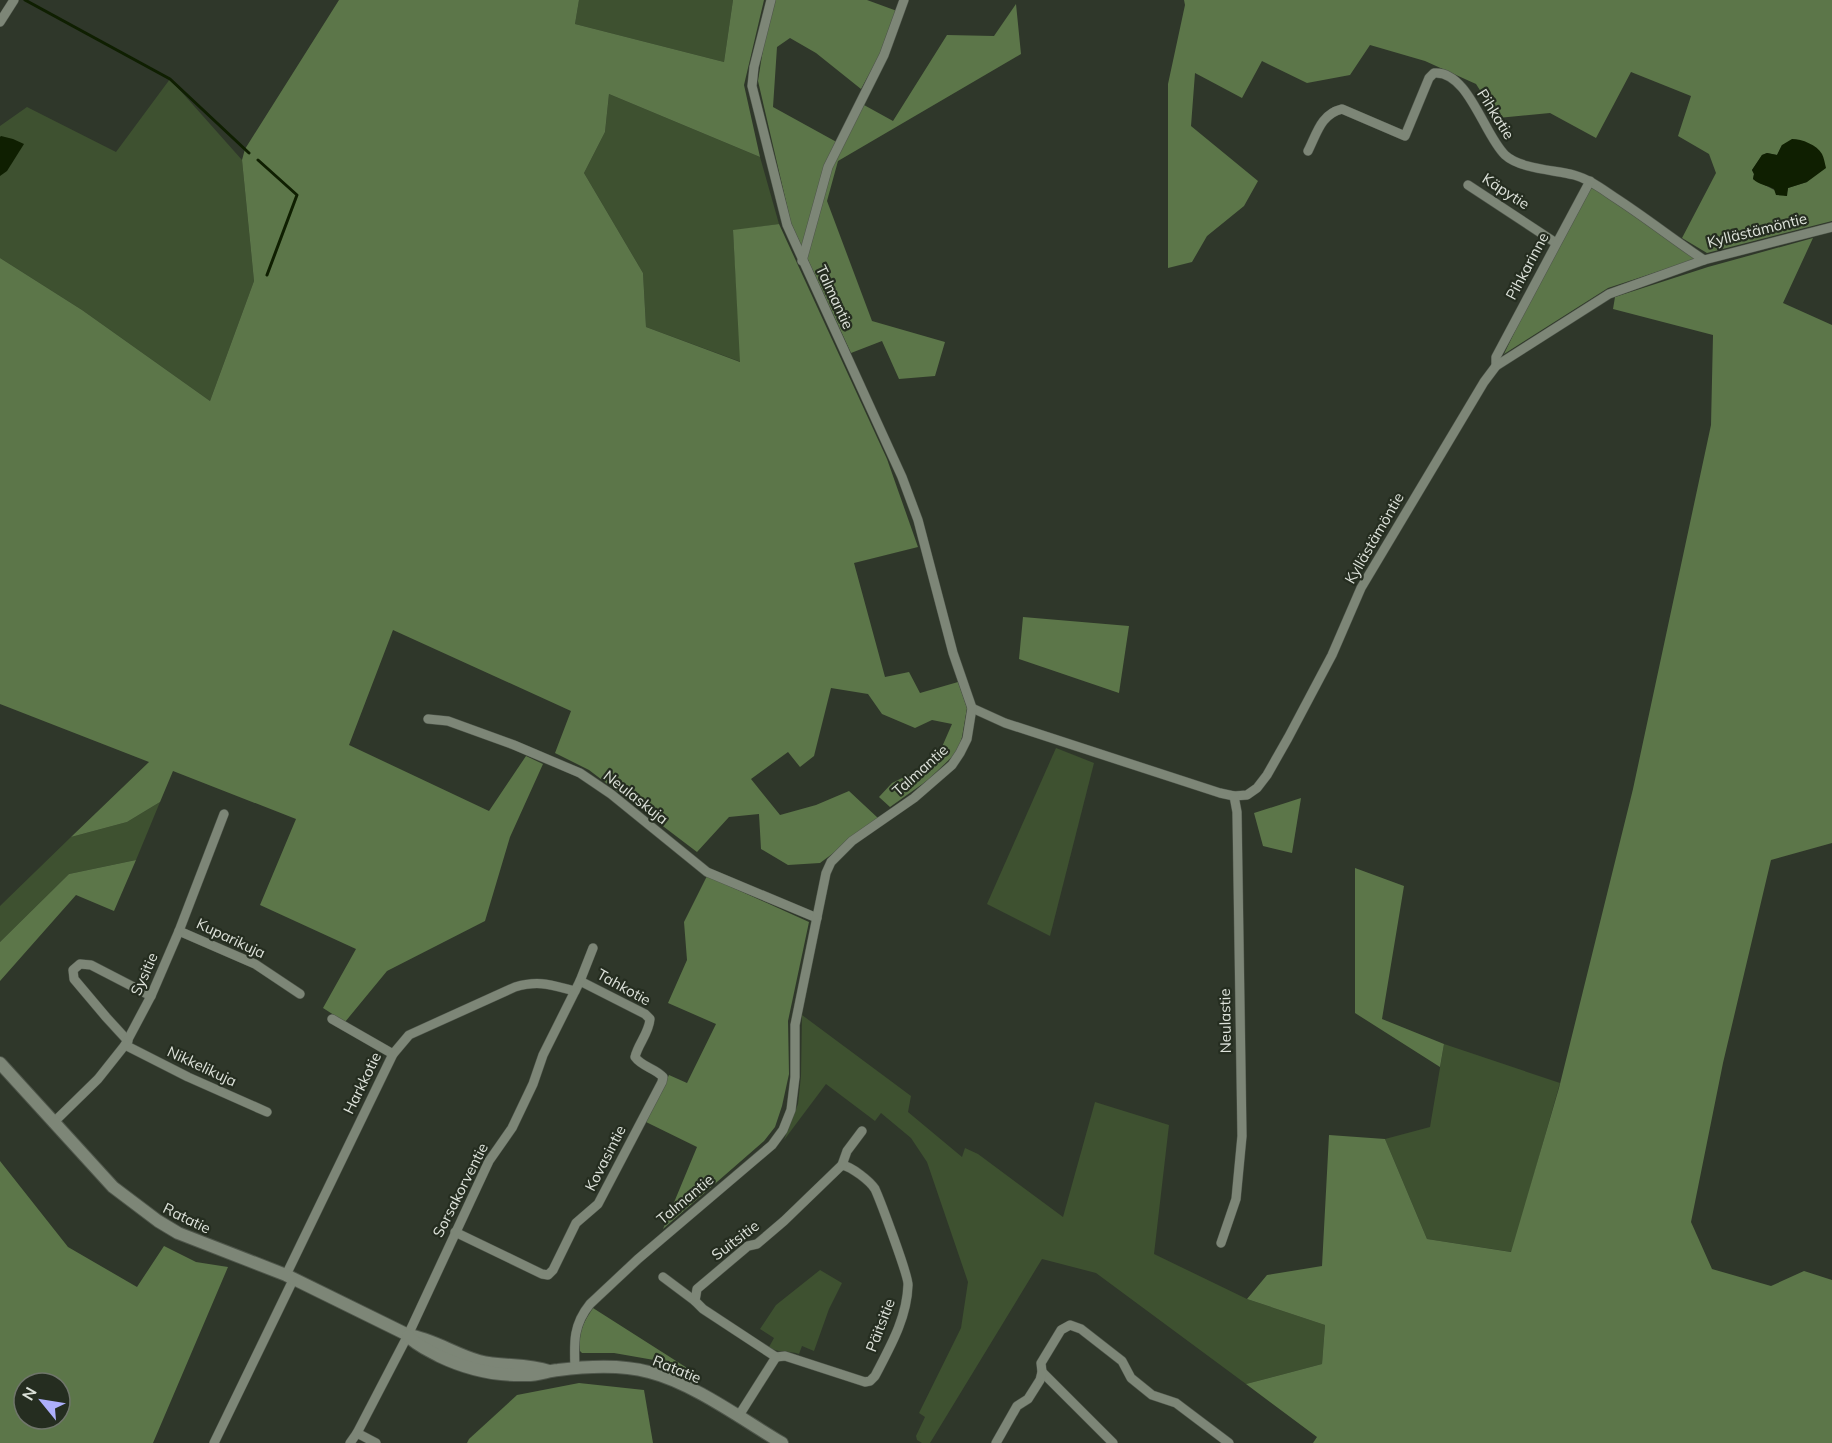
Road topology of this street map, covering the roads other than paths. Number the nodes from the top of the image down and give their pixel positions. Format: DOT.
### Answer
graph roads {
  1 [pos="14,0"];
  2 [pos="771,0"];
  3 [pos="904,0"];
  4 [pos="0,22"];
  5 [pos="1308,151"];
  6 [pos="1590,181"];
  7 [pos="1468,184"];
  8 [pos="1832,227"];
  9 [pos="1556,243"];
  10 [pos="1704,260"];
  11 [pos="802,261"];
  12 [pos="1496,366"];
  13 [pos="972,708"];
  14 [pos="428,719"];
  15 [pos="1234,796"];
  16 [pos="224,814"];
  17 [pos="817,918"];
  18 [pos="179,931"];
  19 [pos="593,948"];
  20 [pos="580,981"];
  21 [pos="575,991"];
  22 [pos="300,994"];
  23 [pos="151,996"];
  24 [pos="332,1019"];
  25 [pos="127,1043"];
  26 [pos="393,1054"];
  27 [pos="0,1063"];
  28 [pos="267,1112"];
  29 [pos="645,1115"];
  30 [pos="53,1123"];
  31 [pos="862,1131"];
  32 [pos="842,1165"];
  33 [pos="455,1232"];
  34 [pos="1221,1243"];
  35 [pos="290,1277"];
  36 [pos="663,1277"];
  37 [pos="694,1301"];
  38 [pos="408,1335"];
  39 [pos="776,1358"];
  40 [pos="575,1368"];
  41 [pos="1042,1372"];
  42 [pos="738,1417"];
  43 [pos="357,1433"];
  44 [pos="214,1443"];
  45 [pos="350,1443"];
  46 [pos="376,1443"];
  47 [pos="782,1443"];
  48 [pos="996,1443"];
  49 [pos="1113,1443"];
  50 [pos="1229,1443"];
  1 -- 4 [label="street"];
  2 -- 11 [label="street, Talmantie"];
  3 -- 11 [label="street"];
  5 -- 6 [label="street, Pihkatie"];
  6 -- 9 [label="street, Pihkarinne"];
  6 -- 10 [label="street, Pihkatie"];
  7 -- 9 [label="street, Käpytie"];
  8 -- 10 [label="street, Kyllästämöntie"];
  9 -- 12 [label="street, Pihkarinne"];
  10 -- 12 [label="street, Kyllästämöntie"];
  11 -- 13 [label="street, Talmantie"];
  12 -- 15 [label="street, Kyllästämöntie"];
  13 -- 15 [label="street"];
  13 -- 17 [label="street, Talmantie"];
  14 -- 17 [label="street, Neulaskuja"];
  15 -- 34 [label="street, Neulastie"];
  16 -- 18 [label="street, Sysitie"];
  17 -- 40 [label="street, Talmantie"];
  18 -- 22 [label="street, Kuparikuja"];
  18 -- 23 [label="street, Sysitie"];
  19 -- 20 [label="street, Sorsakorventie"];
  20 -- 21 [label="street, Sorsakorventie"];
  20 -- 29 [label="street, Tahkotie"];
  21 -- 26 [label="street, Harkkotie"];
  21 -- 33 [label="street, Sorsakorventie"];
  23 -- 25 [label="street, Sysitie"];
  23 -- 25 [label="street"];
  24 -- 26 [label="street"];
  25 -- 28 [label="street, Nikkelikuja"];
  25 -- 30 [label="street, Sysitie"];
  26 -- 35 [label="street, Harkkotie"];
  27 -- 30 [label="street, Ratatie"];
  29 -- 33 [label="street, Kovasintie"];
  30 -- 35 [label="street, Ratatie"];
  31 -- 32 [label="street, Suitsitie"];
  32 -- 37 [label="street, Suitsitie"];
  32 -- 39 [label="street, Päitsitie"];
  33 -- 38 [label="street, Sorsakorventie"];
  35 -- 38 [label="street, Ratatie"];
  35 -- 44 [label="street, Harkkotie"];
  36 -- 37 [label="street"];
  37 -- 39 [label="street"];
  38 -- 40 [label="street, Ratatie"];
  38 -- 43 [label="street, Sorsakorventie"];
  39 -- 42 [label="street"];
  40 -- 42 [label="street, Ratatie"];
  41 -- 48 [label="street"];
  41 -- 49 [label="street"];
  41 -- 50 [label="street"];
  42 -- 47 [label="street, Ratatie"];
  43 -- 45 [label="street, Sorsakorventie"];
  43 -- 46 [label="street"];
}
